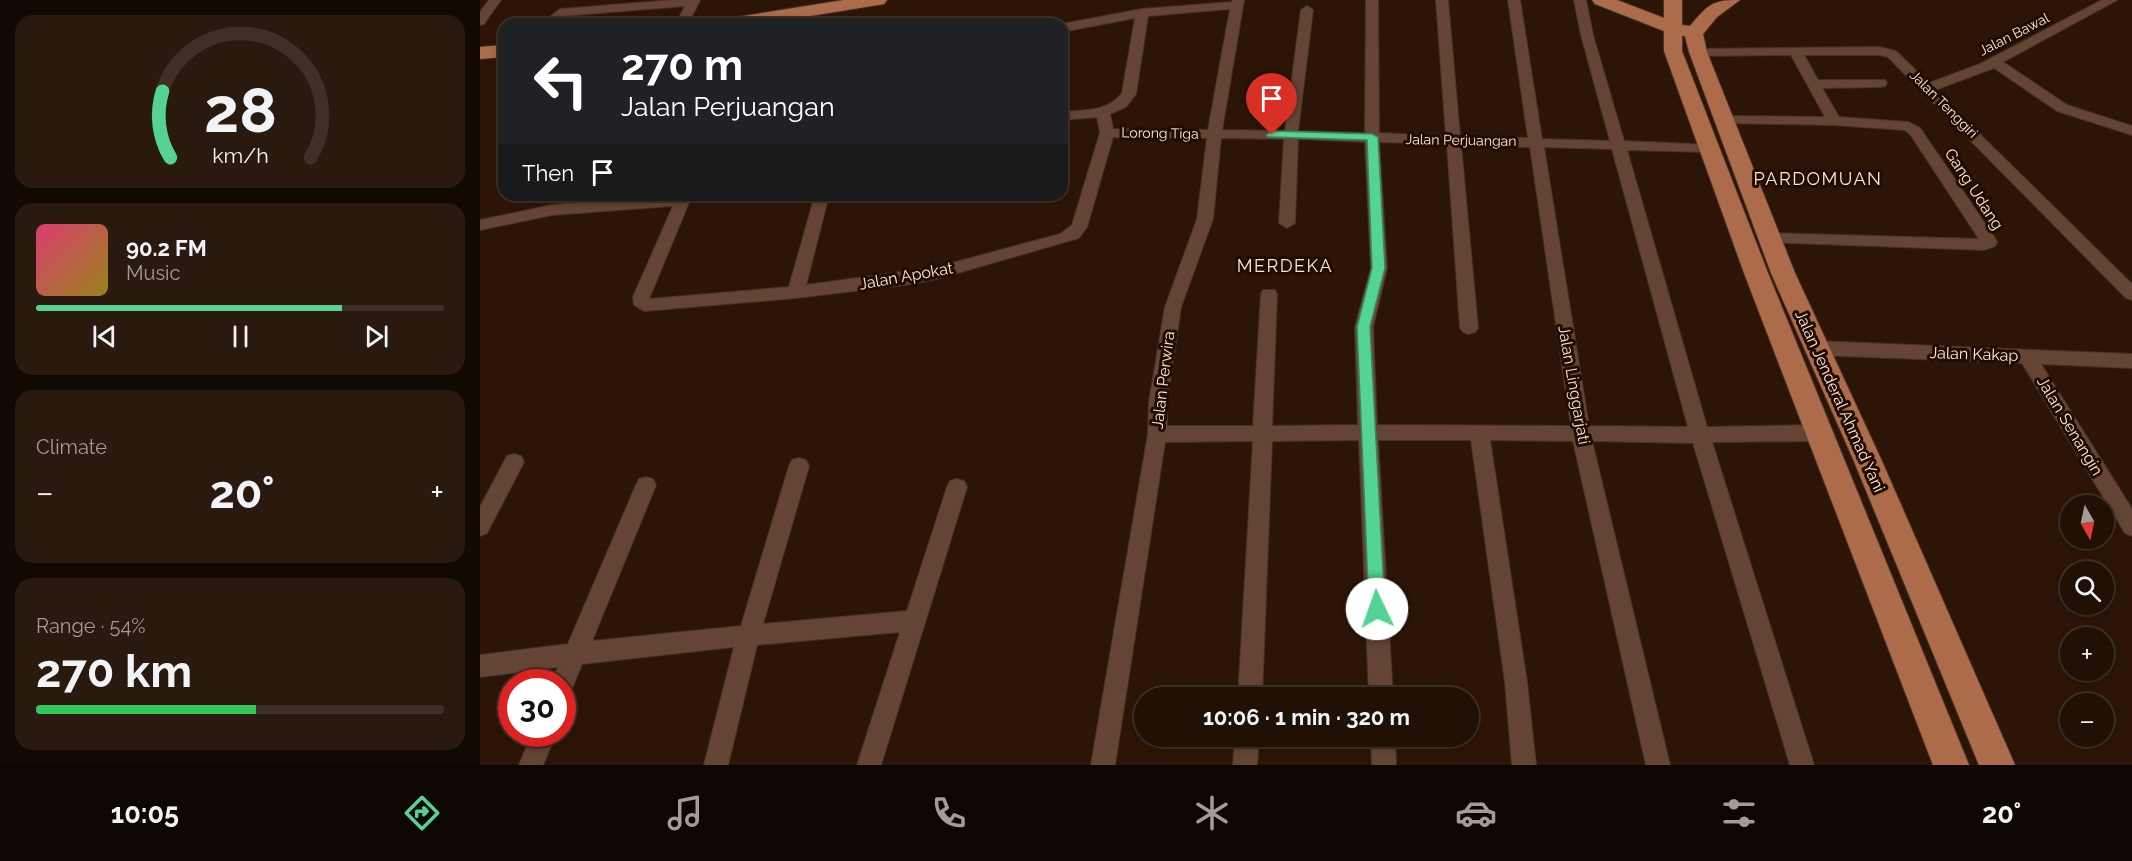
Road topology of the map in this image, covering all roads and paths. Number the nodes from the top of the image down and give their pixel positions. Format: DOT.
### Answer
graph roads {
  1 [pos="495,0"];
  2 [pos="878,0"];
  3 [pos="1372,0"];
  4 [pos="1442,0"];
  5 [pos="1514,0"];
  6 [pos="1580,0"];
  7 [pos="1601,0"];
  8 [pos="1673,0"];
  9 [pos="1697,0"];
  10 [pos="1718,0"];
  11 [pos="1731,0"];
  12 [pos="2111,0"];
  13 [pos="693,1"];
  14 [pos="1237,3"];
  15 [pos="594,5"];
  16 [pos="1307,10"];
  17 [pos="1142,14"];
  18 [pos="554,18"];
  19 [pos="685,18"];
  20 [pos="763,18"];
  21 [pos="480,21"];
  22 [pos="1068,27"];
  23 [pos="1688,38"];
  24 [pos="1795,51"];
  25 [pos="498,52"];
  26 [pos="480,53"];
  27 [pos="1994,62"];
  28 [pos="1880,83"];
  29 [pos="1813,84"];
  30 [pos="1928,88"];
  31 [pos="1103,112"];
  32 [pos="1068,115"];
  33 [pos="1834,121"];
  34 [pos="2132,131"];
  35 [pos="1107,133"];
  36 [pos="1214,134"];
  37 [pos="1291,135"];
  38 [pos="1372,137"];
  39 [pos="1718,137"];
  40 [pos="1455,140"];
  41 [pos="1535,141"];
  42 [pos="1618,146"];
  43 [pos="643,201"];
  44 [pos="682,201"];
  45 [pos="820,201"];
  46 [pos="1287,223"];
  47 [pos="480,225"];
  48 [pos="1769,238"];
  49 [pos="1756,273"];
  50 [pos="1783,273"];
  51 [pos="796,292"];
  52 [pos="1269,294"];
  53 [pos="2132,294"];
  54 [pos="1469,328"];
  55 [pos="1816,348"];
  56 [pos="2028,356"];
  57 [pos="2132,361"];
  58 [pos="1261,432"];
  59 [pos="1479,432"];
  60 [pos="1819,432"];
  61 [pos="1369,433"];
  62 [pos="1581,433"];
  63 [pos="1157,434"];
  64 [pos="1700,435"];
  65 [pos="1829,459"];
  66 [pos="1867,459"];
  67 [pos="514,462"];
  68 [pos="799,466"];
  69 [pos="646,485"];
  70 [pos="957,487"];
  71 [pos="480,527"];
  72 [pos="2132,527"];
  73 [pos="913,621"];
  74 [pos="749,634"];
  75 [pos="575,653"];
  76 [pos="480,666"];
  77 [pos="568,669"];
  78 [pos="1250,687"];
  79 [pos="1381,687"];
  80 [pos="1929,709"];
  81 [pos="1974,712"];
  82 [pos="539,747"];
  83 [pos="1246,747"];
  84 [pos="1383,747"];
  85 [pos="531,765"];
  86 [pos="716,765"];
  87 [pos="869,765"];
  88 [pos="1103,765"];
  89 [pos="1245,765"];
  90 [pos="1384,765"];
  91 [pos="1524,765"];
  92 [pos="1658,765"];
  93 [pos="1802,765"];
  94 [pos="1951,765"];
  95 [pos="1997,765"];
  1 -- 21 [label="street"];
  2 -- 20 [label="main road"];
  3 -- 38 [label="street"];
  4 -- 40 [label="street"];
  5 -- 41 [label="street, Jalan Linggarjati"];
  6 -- 42 [label="street"];
  7 -- 23 [label="main road"];
  8 -- 23 [label="main road"];
  9 -- 10 [label="main road"];
  11 -- 23 [label="main road"];
  12 -- 27 [label="street, Jalan Bawal"];
  13 -- 15 [label="street"];
  13 -- 19 [label="street"];
  14 -- 17 [label="street"];
  14 -- 36 [label="street, Jalan Perwira"];
  15 -- 18 [label="street"];
  16 -- 37 [label="street"];
  17 -- 22 [label="street"];
  17 -- 31 [label="street"];
  23 -- 24 [label="street, Jalan Tenggiri"];
  23 -- 39 [label="main road, Jalan Jenderal Ahmad Yani"];
  24 -- 29 [label="street"];
  24 -- 30 [label="street, Jalan Tenggiri"];
  25 -- 26 [label="main road"];
  27 -- 30 [label="street, Jalan Bawal"];
  27 -- 34 [label="street"];
  28 -- 29 [label="street"];
  29 -- 33 [label="street"];
  30 -- 53 [label="street, Jalan Tenggiri"];
  31 -- 32 [label="street"];
  31 -- 35 [label="street"];
  33 -- 39 [label="street, Gang Udang"];
  33 -- 48 [label="street, Gang Udang"];
  35 -- 36 [label="street, Lorong Tiga"];
  35 -- 51 [label="street, Jalan Apokat"];
  36 -- 37 [label="street, Jalan Perjuangan"];
  36 -- 63 [label="street, Jalan Perwira"];
  37 -- 38 [label="street, Jalan Perjuangan"];
  37 -- 46 [label="street"];
  38 -- 40 [label="street, Jalan Perjuangan"];
  38 -- 61 [label="street"];
  39 -- 42 [label="street, Jalan Perjuangan"];
  39 -- 48 [label="main road, Jalan Jenderal Ahmad Yani"];
  39 -- 49 [label="main road, Jalan Jenderal Ahmad Yani"];
  40 -- 41 [label="street, Jalan Perjuangan"];
  40 -- 54 [label="street"];
  41 -- 42 [label="street, Jalan Perjuangan"];
  41 -- 62 [label="street, Jalan Linggarjati"];
  42 -- 64 [label="street"];
  43 -- 47 [label="street"];
  44 -- 51 [label="street, Jalan Apokat"];
  45 -- 51 [label="street"];
  48 -- 50 [label="main road, Jalan Jenderal Ahmad Yani"];
  49 -- 50 [label="main road"];
  49 -- 60 [label="main road, Jalan Jenderal Ahmad Yani"];
  50 -- 55 [label="main road, Jalan Jenderal Ahmad Yani"];
  52 -- 58 [label="street"];
  55 -- 56 [label="street, Jalan Kakap"];
  55 -- 66 [label="main road, Jalan Jenderal Ahmad Yani"];
  56 -- 57 [label="street, Jalan Kakap"];
  56 -- 72 [label="street, Jalan Senangin"];
  58 -- 61 [label="street"];
  58 -- 63 [label="street"];
  58 -- 78 [label="street"];
  59 -- 61 [label="street"];
  59 -- 62 [label="street"];
  59 -- 91 [label="street"];
  60 -- 64 [label="street"];
  60 -- 65 [label="main road, Jalan Jenderal Ahmad Yani"];
  61 -- 79 [label="street"];
  62 -- 64 [label="street"];
  62 -- 92 [label="street, Jalan Linggarjati"];
  63 -- 88 [label="street, Jalan Perwira"];
  64 -- 93 [label="street"];
  65 -- 66 [label="main road"];
  65 -- 80 [label="main road, Jalan Jenderal Ahmad Yani"];
  66 -- 81 [label="main road, Jalan Jenderal Ahmad Yani"];
  67 -- 71 [label="street"];
  68 -- 74 [label="street"];
  69 -- 75 [label="street"];
  70 -- 73 [label="street"];
  73 -- 74 [label="street"];
  73 -- 87 [label="street"];
  74 -- 75 [label="street"];
  74 -- 86 [label="street"];
  75 -- 76 [label="street"];
  75 -- 77 [label="street"];
  80 -- 81 [label="main road"];
  80 -- 94 [label="main road, Jalan Jenderal Ahmad Yani"];
  81 -- 95 [label="main road, Jalan Jenderal Ahmad Yani"];
  82 -- 85 [label="street"];
  83 -- 89 [label="street"];
  84 -- 90 [label="street"];
}
